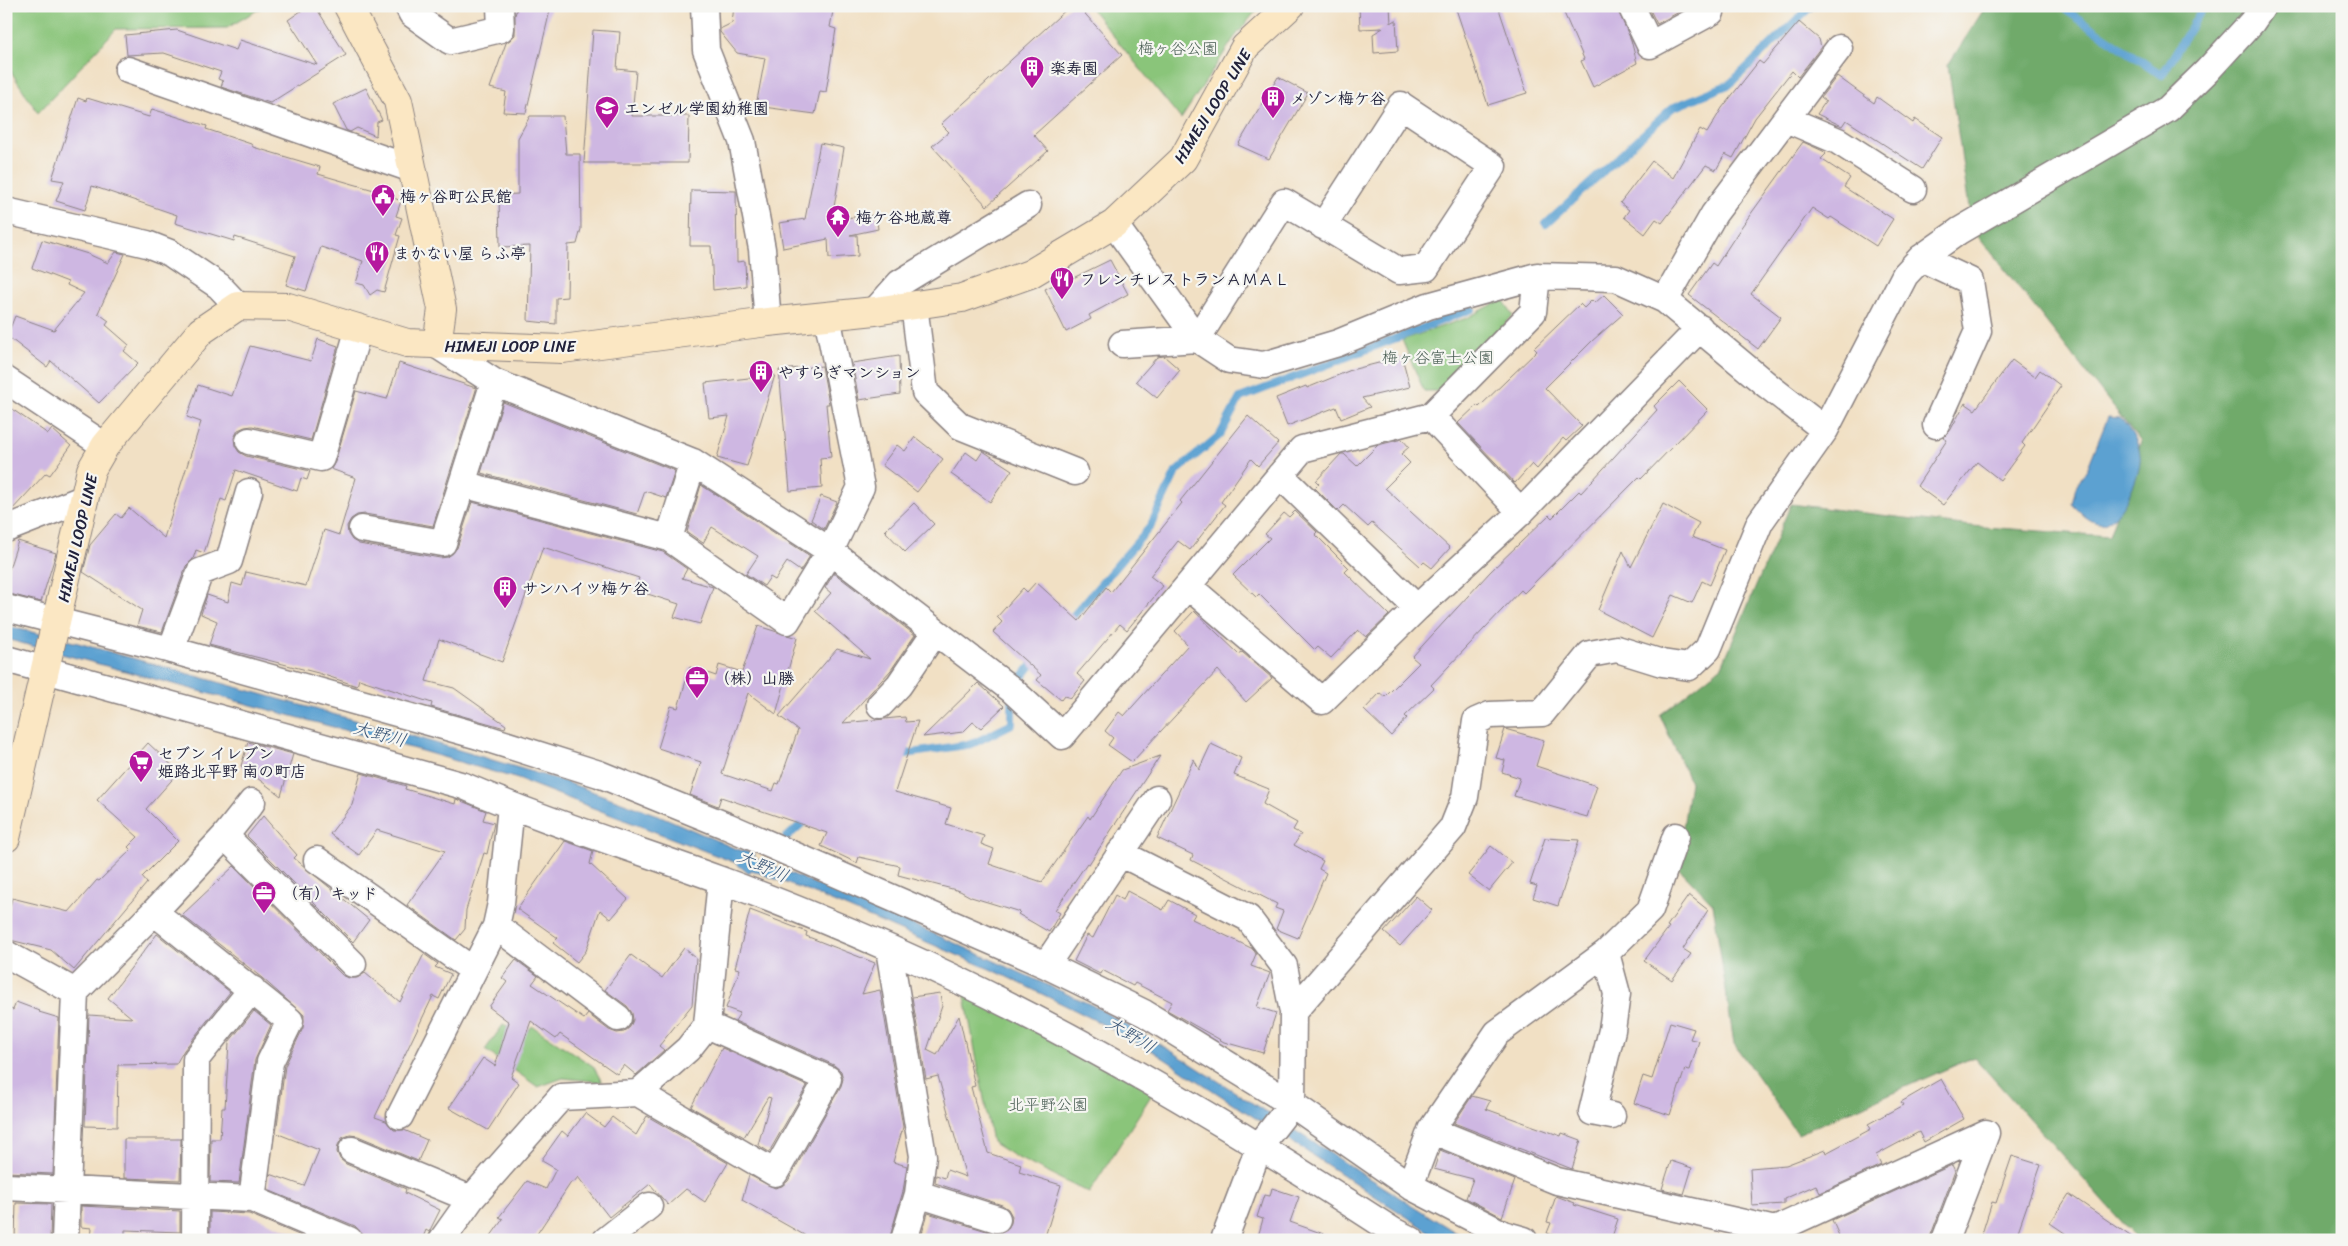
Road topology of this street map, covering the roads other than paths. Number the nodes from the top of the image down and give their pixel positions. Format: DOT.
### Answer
graph roads {
  1 [pos="348,6"];
  2 [pos="408,6"];
  3 [pos="500,6"];
  4 [pos="704,6"];
  5 [pos="1290,6"];
  6 [pos="1632,6"];
  7 [pos="2263,6"];
  8 [pos="1711,12"];
  9 [pos="1839,48"];
  10 [pos="128,70"];
  11 [pos="1786,119"];
  12 [pos="412,169"];
  13 [pos="1913,189"];
  14 [pos="1028,205"];
  15 [pos="6,211"];
  16 [pos="1114,224"];
  17 [pos="1323,226"];
  18 [pos="1921,258"];
  19 [pos="1537,276"];
  20 [pos="1665,300"];
  21 [pos="914,305"];
  22 [pos="238,306"];
  23 [pos="876,311"];
  24 [pos="827,316"];
  25 [pos="768,322"];
  26 [pos="359,328"];
  27 [pos="1700,328"];
  28 [pos="1197,339"];
  29 [pos="1122,344"];
  30 [pos="437,345"];
  31 [pos="6,380"];
  32 [pos="494,382"];
  33 [pos="1431,416"];
  34 [pos="1936,425"];
  35 [pos="1825,430"];
  36 [pos="249,441"];
  37 [pos="105,446"];
  38 [pos="693,462"];
  39 [pos="1075,472"];
  40 [pos="1280,475"];
  41 [pos="462,484"];
  42 [pos="248,492"];
  43 [pos="85,498"];
  44 [pos="1521,512"];
  45 [pos="6,529"];
  46 [pos="362,529"];
  47 [pos="669,538"];
  48 [pos="830,551"];
  49 [pos="1188,586"];
  50 [pos="6,608"];
  51 [pos="1417,608"];
  52 [pos="57,622"];
  53 [pos="935,632"];
  54 [pos="171,650"];
  55 [pos="6,659"];
  56 [pos="46,670"];
  57 [pos="880,705"];
  58 [pos="1157,798"];
  59 [pos="252,802"];
  60 [pos="511,806"];
  61 [pos="225,836"];
  62 [pos="1676,836"];
  63 [pos="6,838"];
  64 [pos="1120,853"];
  65 [pos="317,860"];
  66 [pos="721,880"];
  67 [pos="154,912"];
  68 [pos="496,926"];
  69 [pos="889,949"];
  70 [pos="1606,953"];
  71 [pos="6,954"];
  72 [pos="353,964"];
  73 [pos="1046,965"];
  74 [pos="472,970"];
  75 [pos="252,989"];
  76 [pos="74,992"];
  77 [pos="1293,1012"];
  78 [pos="618,1018"];
  79 [pos="707,1025"];
  80 [pos="638,1093"];
  81 [pos="1292,1104"];
  82 [pos="400,1116"];
  83 [pos="1612,1116"];
  84 [pos="1431,1130"];
  85 [pos="1260,1145"];
  86 [pos="352,1150"];
  87 [pos="1410,1186"];
  88 [pos="6,1187"];
  89 [pos="67,1190"];
  90 [pos="918,1194"];
  91 [pos="195,1196"];
  92 [pos="252,1198"];
  93 [pos="471,1199"];
  94 [pos="649,1206"];
  95 [pos="997,1219"];
  96 [pos="1774,1235"];
  97 [pos="65,1240"];
  98 [pos="195,1240"];
  99 [pos="349,1240"];
  100 [pos="442,1240"];
  101 [pos="606,1240"];
  102 [pos="904,1240"];
  103 [pos="1224,1240"];
  104 [pos="1410,1240"];
  105 [pos="1524,1240"];
  106 [pos="1945,1240"];
  1 -- 12 [label="main road"];
  2 -- 3 [label="street"];
  4 -- 25 [label="street"];
  5 -- 16 [label="main road, HIMEJI LOOP LINE"];
  6 -- 8 [label="street"];
  7 -- 18 [label="street"];
  9 -- 11 [label="street"];
  10 -- 12 [label="street"];
  11 -- 13 [label="street"];
  11 -- 20 [label="street"];
  12 -- 30 [label="main road"];
  14 -- 23 [label="street"];
  15 -- 22 [label="street"];
  16 -- 21 [label="main road, HIMEJI LOOP LINE"];
  16 -- 28 [label="street"];
  17 -- 28 [label="street"];
  18 -- 34 [label="street"];
  18 -- 35 [label="street"];
  19 -- 20 [label="street"];
  19 -- 28 [label="street"];
  19 -- 33 [label="street"];
  20 -- 27 [label="street"];
  21 -- 23 [label="main road, HIMEJI LOOP LINE"];
  21 -- 39 [label="street"];
  22 -- 26 [label="main road, HIMEJI LOOP LINE"];
  22 -- 37 [label="main road, HIMEJI LOOP LINE"];
  23 -- 24 [label="main road, HIMEJI LOOP LINE"];
  24 -- 25 [label="main road, HIMEJI LOOP LINE"];
  24 -- 48 [label="street"];
  25 -- 30 [label="main road, HIMEJI LOOP LINE"];
  26 -- 30 [label="main road, HIMEJI LOOP LINE"];
  26 -- 36 [label="street"];
  27 -- 35 [label="street"];
  27 -- 44 [label="street"];
  28 -- 29 [label="street"];
  30 -- 32 [label="street"];
  31 -- 37 [label="street"];
  32 -- 38 [label="street"];
  32 -- 41 [label="street"];
  33 -- 40 [label="street"];
  33 -- 44 [label="street"];
  35 -- 77 [label="street"];
  37 -- 43 [label="main road, HIMEJI LOOP LINE"];
  38 -- 47 [label="street"];
  38 -- 48 [label="street"];
  40 -- 49 [label="street"];
  40 -- 51 [label="street"];
  41 -- 46 [label="street"];
  41 -- 47 [label="street"];
  42 -- 54 [label="street"];
  43 -- 45 [label="street"];
  43 -- 52 [label="main road, HIMEJI LOOP LINE"];
  44 -- 51 [label="street"];
  47 -- 48 [label="street"];
  48 -- 53 [label="street"];
  49 -- 51 [label="street"];
  49 -- 53 [label="street"];
  50 -- 52 [label="street"];
  52 -- 54 [label="street"];
  52 -- 56 [label="main road, HIMEJI LOOP LINE"];
  53 -- 57 [label="street"];
  54 -- 73 [label="street"];
  55 -- 56 [label="street"];
  56 -- 60 [label="street"];
  56 -- 63 [label="main road, HIMEJI LOOP LINE"];
  58 -- 64 [label="street"];
  59 -- 61 [label="street"];
  60 -- 66 [label="street"];
  60 -- 68 [label="street"];
  61 -- 67 [label="street"];
  61 -- 72 [label="street"];
  62 -- 70 [label="street"];
  64 -- 73 [label="street"];
  64 -- 77 [label="street"];
  65 -- 74 [label="street"];
  66 -- 69 [label="street"];
  66 -- 79 [label="street"];
  67 -- 75 [label="street"];
  67 -- 76 [label="street"];
  68 -- 74 [label="street"];
  68 -- 78 [label="street"];
  69 -- 85 [label="street"];
  69 -- 90 [label="street"];
  70 -- 83 [label="street"];
  70 -- 84 [label="street"];
  71 -- 76 [label="street"];
  73 -- 81 [label="street"];
  74 -- 82 [label="street"];
  75 -- 91 [label="street"];
  75 -- 92 [label="street"];
  76 -- 89 [label="street"];
  77 -- 81 [label="street"];
  79 -- 80 [label="street"];
  79 -- 80 [label="street"];
  80 -- 93 [label="street"];
  81 -- 85 [label="street"];
  81 -- 87 [label="street"];
  84 -- 87 [label="street"];
  84 -- 96 [label="street"];
  85 -- 103 [label="street"];
  85 -- 104 [label="street"];
  86 -- 93 [label="street"];
  87 -- 105 [label="street"];
  88 -- 89 [label="street"];
  89 -- 91 [label="street"];
  89 -- 97 [label="street"];
  90 -- 95 [label="street"];
  90 -- 102 [label="street"];
  91 -- 92 [label="street"];
  91 -- 98 [label="street"];
  92 -- 99 [label="street"];
  93 -- 100 [label="street"];
  94 -- 101 [label="street"];
  96 -- 106 [label="street"];
}
